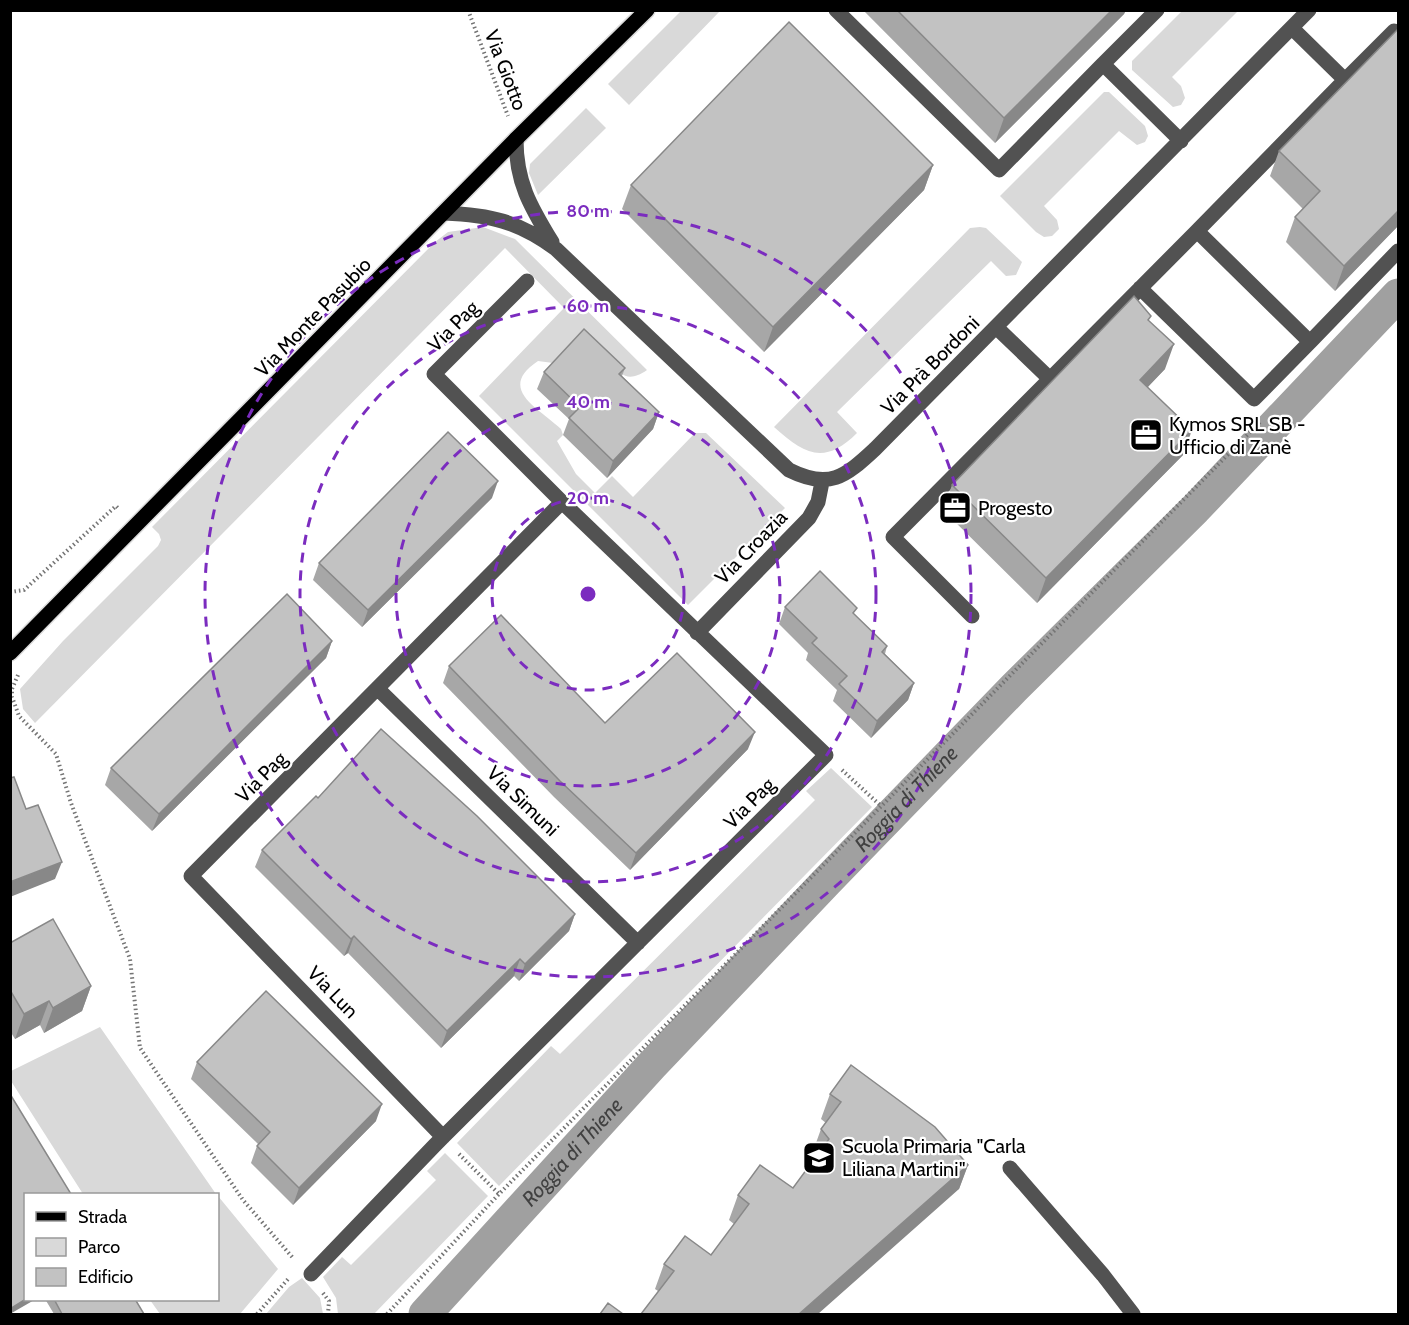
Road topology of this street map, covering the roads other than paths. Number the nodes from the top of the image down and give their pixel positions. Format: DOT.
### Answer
graph roads {
  1 [pos="647,10"];
  2 [pos="837,10"];
  3 [pos="1309,10"];
  4 [pos="1151,12"];
  5 [pos="1292,28"];
  6 [pos="1398,35"];
  7 [pos="1103,64"];
  8 [pos="1346,80"];
  9 [pos="516,139"];
  10 [pos="1180,141"];
  11 [pos="444,213"];
  12 [pos="1197,231"];
  13 [pos="556,249"];
  14 [pos="1398,251"];
  15 [pos="527,281"];
  16 [pos="1140,288"];
  17 [pos="996,327"];
  18 [pos="1310,342"];
  19 [pos="1050,379"];
  20 [pos="822,482"];
  21 [pos="562,502"];
  22 [pos="972,616"];
  23 [pos="697,633"];
  24 [pos="10,653"];
  25 [pos="378,689"];
  26 [pos="191,876"];
  27 [pos="638,943"];
  28 [pos="442,1137"];
  29 [pos="1010,1168"];
  30 [pos="310,1274"];
  31 [pos="1133,1314"];
  1 -- 9 [label="main road, Via Monte Pasubio"];
  2 -- 7 [label="street"];
  3 -- 5 [label="street, Via Prà Bordoni"];
  4 -- 7 [label="street"];
  5 -- 8 [label="street"];
  5 -- 10 [label="street, Via Prà Bordoni"];
  6 -- 8 [label="street"];
  7 -- 10 [label="street"];
  8 -- 12 [label="street"];
  9 -- 11 [label="main road, Via Monte Pasubio"];
  9 -- 13 [label="street"];
  10 -- 17 [label="street, Via Prà Bordoni"];
  11 -- 13 [label="street"];
  11 -- 24 [label="main road, Via Monte Pasubio"];
  12 -- 16 [label="street"];
  12 -- 18 [label="street"];
  13 -- 20 [label="street"];
  14 -- 18 [label="street"];
  15 -- 21 [label="street, Via Pag"];
  16 -- 18 [label="street"];
  16 -- 19 [label="street"];
  17 -- 19 [label="street"];
  17 -- 20 [label="street, Via Prà Bordoni"];
  19 -- 22 [label="street"];
  20 -- 23 [label="street, Via Croazia"];
  21 -- 23 [label="street, Via Pag"];
  21 -- 25 [label="street, Via Pag"];
  23 -- 27 [label="street, Via Pag"];
  25 -- 26 [label="street, Via Pag"];
  25 -- 27 [label="street, Via Simuni"];
  26 -- 28 [label="street, Via Lun"];
  27 -- 28 [label="street, Via Pag"];
  28 -- 30 [label="street, Via Pag"];
  29 -- 31 [label="street"];
}
